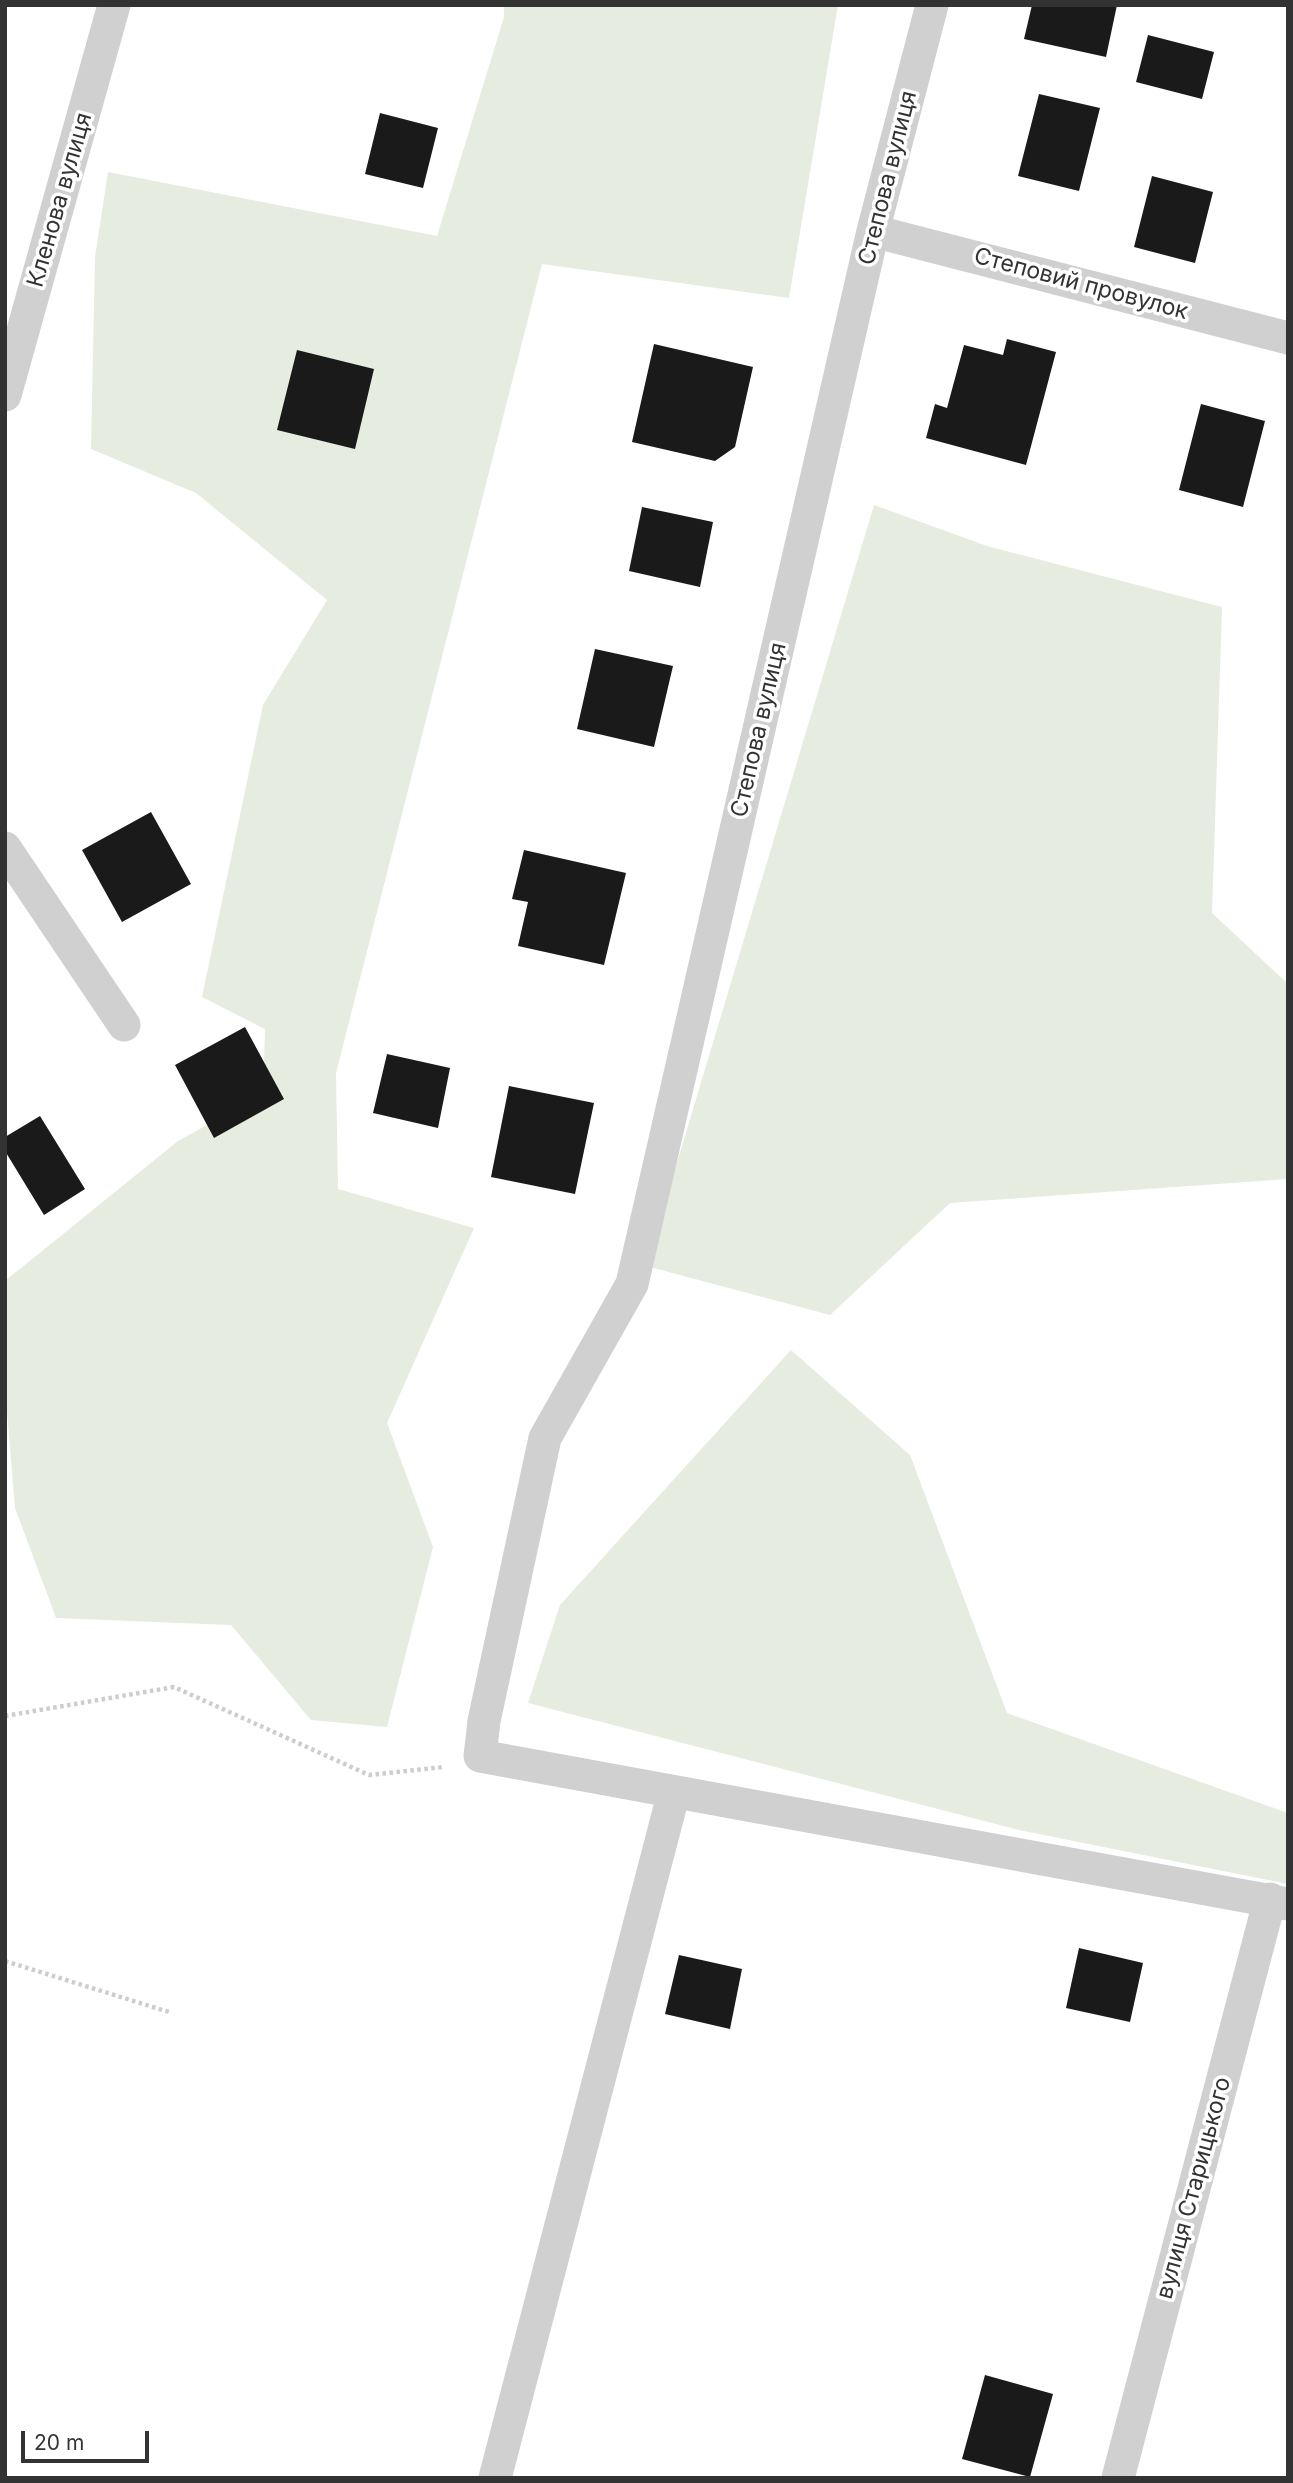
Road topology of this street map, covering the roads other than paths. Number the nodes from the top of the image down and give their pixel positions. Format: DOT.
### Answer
graph roads {
  1 [pos="114,5"];
  2 [pos="932,5"];
  3 [pos="873,231"];
  4 [pos="1288,338"];
  5 [pos="5,395"];
  6 [pos="5,848"];
  7 [pos="124,1025"];
  8 [pos="674,1792"];
  9 [pos="1279,1901"];
  10 [pos="495,2478"];
  11 [pos="1118,2478"];
  1 -- 5 [label="street, Кленова вулиця"];
  2 -- 3 [label="street, Степова вулиця"];
  3 -- 4 [label="street, Степовий провулок"];
  3 -- 8 [label="street, Степова вулиця"];
  6 -- 7 [label="street"];
  8 -- 9 [label="street"];
  8 -- 10 [label="street"];
  9 -- 11 [label="street, вулиця Старицького"];
}
